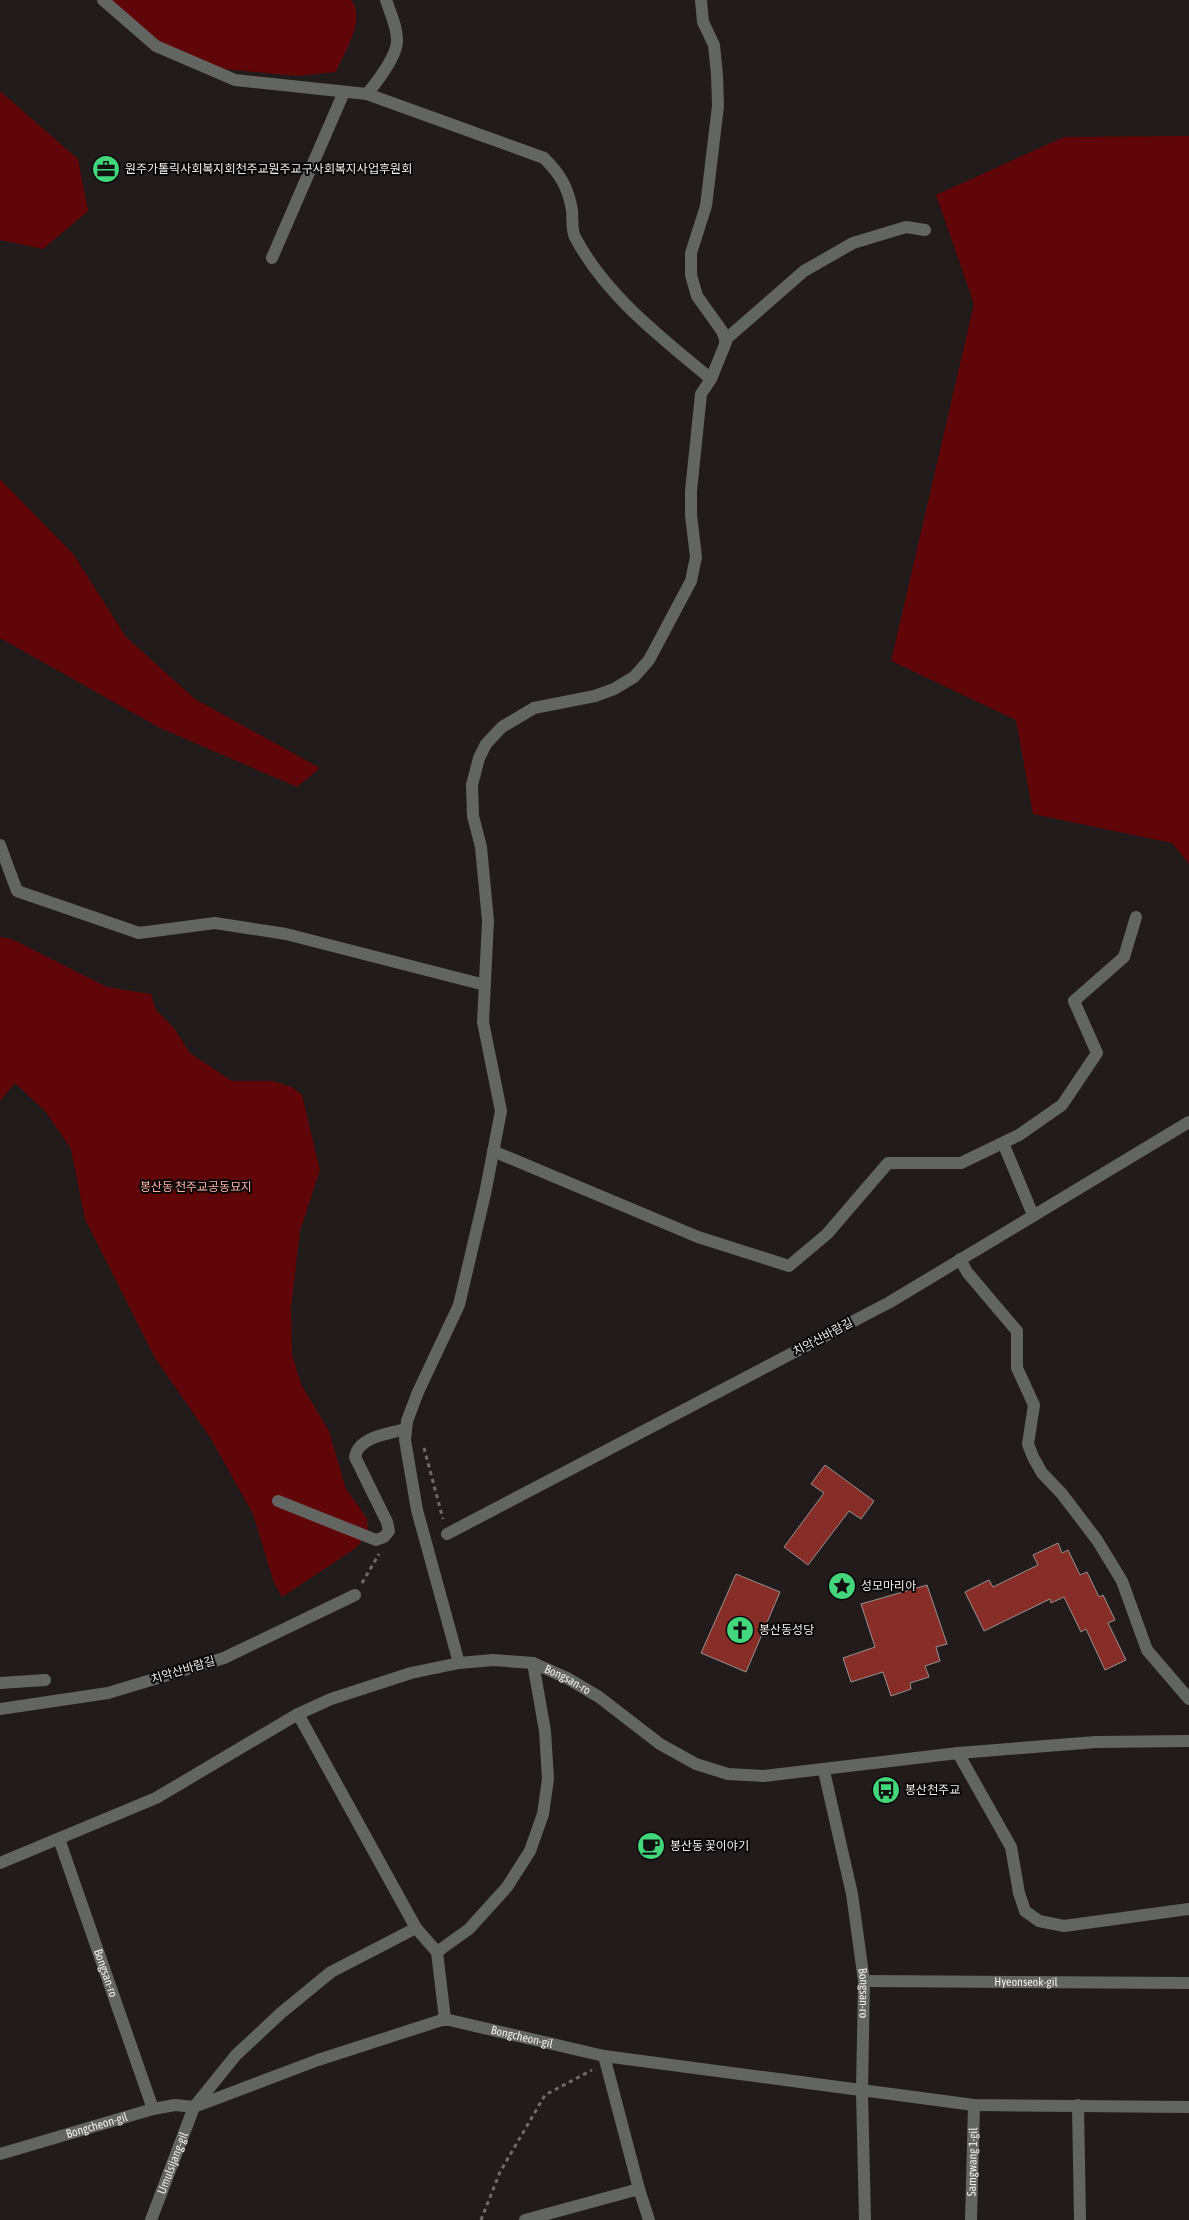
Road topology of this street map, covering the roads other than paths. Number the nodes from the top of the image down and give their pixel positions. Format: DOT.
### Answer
graph roads {
  1 [pos="104,0"];
  2 [pos="386,0"];
  3 [pos="701,0"];
  4 [pos="344,92"];
  5 [pos="367,94"];
  6 [pos="925,230"];
  7 [pos="272,258"];
  8 [pos="725,340"];
  9 [pos="711,379"];
  10 [pos="0,845"];
  11 [pos="1136,917"];
  12 [pos="485,985"];
  13 [pos="1189,1122"];
  14 [pos="1004,1143"];
  15 [pos="493,1151"];
  16 [pos="1034,1216"];
  17 [pos="960,1259"];
  18 [pos="406,1429"];
  19 [pos="278,1501"];
  20 [pos="447,1534"];
  21 [pos="355,1595"];
  22 [pos="460,1663"];
  23 [pos="533,1664"];
  24 [pos="45,1680"];
  25 [pos="0,1683"];
  26 [pos="1189,1698"];
  27 [pos="0,1709"];
  28 [pos="298,1714"];
  29 [pos="1189,1741"];
  30 [pos="958,1753"];
  31 [pos="824,1771"];
  32 [pos="59,1839"];
  33 [pos="0,1863"];
  34 [pos="1189,1910"];
  35 [pos="416,1928"];
  36 [pos="437,1952"];
  37 [pos="864,1981"];
  38 [pos="1189,1983"];
  39 [pos="445,2019"];
  40 [pos="604,2056"];
  41 [pos="862,2091"];
  42 [pos="974,2104"];
  43 [pos="1078,2106"];
  44 [pos="194,2107"];
  45 [pos="1189,2107"];
  46 [pos="153,2110"];
  47 [pos="0,2154"];
  48 [pos="639,2189"];
  49 [pos="151,2220"];
  50 [pos="525,2220"];
  51 [pos="649,2220"];
  52 [pos="865,2220"];
  53 [pos="971,2220"];
  54 [pos="1080,2220"];
  1 -- 4 [label="street"];
  2 -- 5 [label="street"];
  3 -- 8 [label="street"];
  4 -- 5 [label="street"];
  4 -- 7 [label="street"];
  5 -- 9 [label="street"];
  6 -- 8 [label="street"];
  8 -- 9 [label="street"];
  9 -- 12 [label="street"];
  10 -- 12 [label="street"];
  11 -- 14 [label="street"];
  12 -- 15 [label="street"];
  13 -- 16 [label="street, 치악산바람길"];
  14 -- 15 [label="street"];
  14 -- 16 [label="street"];
  15 -- 18 [label="street"];
  16 -- 17 [label="street, 치악산바람길"];
  17 -- 20 [label="street, 치악산바람길"];
  17 -- 26 [label="street"];
  18 -- 19 [label="street"];
  18 -- 22 [label="street"];
  21 -- 27 [label="street, 치악산바람길"];
  22 -- 23 [label="street, Bongsan-ro"];
  22 -- 28 [label="street, Bongsan-ro"];
  23 -- 31 [label="street, Bongsan-ro"];
  23 -- 36 [label="street"];
  24 -- 25 [label="street"];
  28 -- 32 [label="street, Bongsan-ro"];
  28 -- 35 [label="street"];
  29 -- 30 [label="street, Bongsan-ro"];
  30 -- 31 [label="street, Bongsan-ro"];
  30 -- 34 [label="street"];
  31 -- 37 [label="street, Bongsan-ro"];
  32 -- 33 [label="street, Bongsan-ro"];
  32 -- 46 [label="street, Bongsan-ro"];
  35 -- 36 [label="street"];
  35 -- 44 [label="street"];
  36 -- 39 [label="street"];
  37 -- 38 [label="street, Hyeonseok-gil"];
  37 -- 41 [label="street, Bongsan-ro"];
  39 -- 40 [label="street, Bongcheon-gil"];
  39 -- 44 [label="street, Bongcheon-gil"];
  40 -- 41 [label="street, Bongcheon-gil"];
  40 -- 48 [label="street"];
  41 -- 42 [label="street"];
  41 -- 52 [label="street, Bongsan-ro"];
  42 -- 43 [label="street"];
  42 -- 53 [label="street, Samgwang 1-gil"];
  43 -- 45 [label="street"];
  43 -- 54 [label="street"];
  44 -- 46 [label="street, Bongcheon-gil"];
  44 -- 49 [label="street, Umulsijang-gil"];
  46 -- 47 [label="street, Bongcheon-gil"];
  48 -- 50 [label="street"];
  48 -- 51 [label="street"];
}
